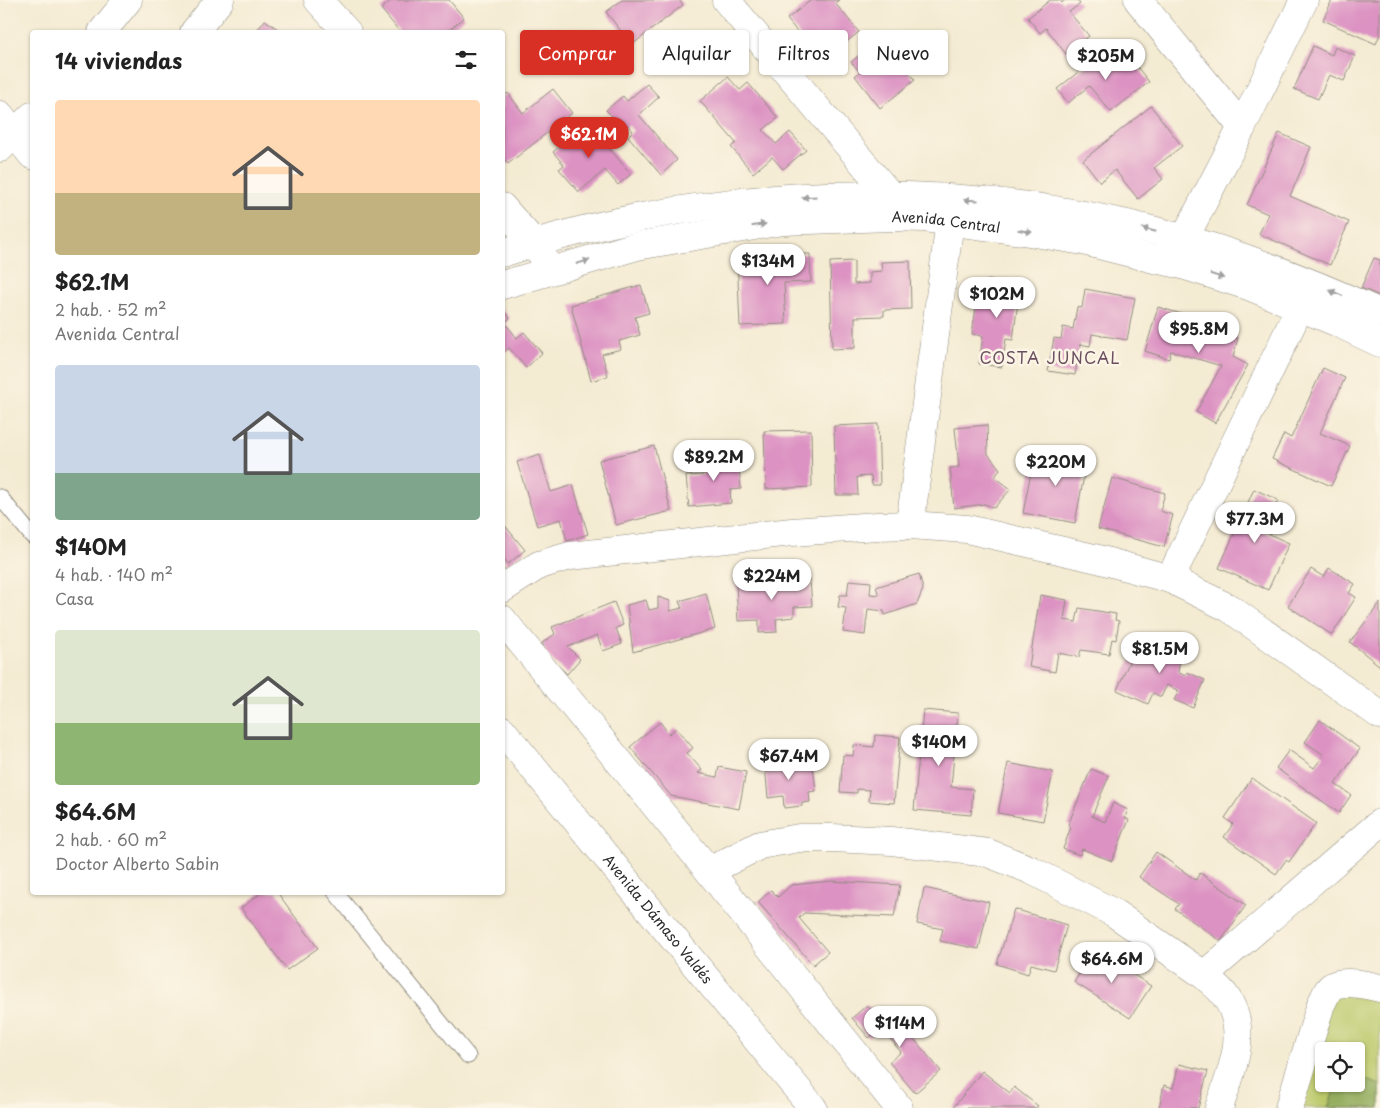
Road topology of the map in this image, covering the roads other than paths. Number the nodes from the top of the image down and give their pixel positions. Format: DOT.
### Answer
graph roads {
  1 [pos="128,0"];
  2 [pos="220,0"];
  3 [pos="318,0"];
  4 [pos="726,0"];
  5 [pos="1138,0"];
  6 [pos="1304,0"];
  7 [pos="104,30"];
  8 [pos="196,30"];
  9 [pos="345,30"];
  10 [pos="1242,127"];
  11 [pos="12,128"];
  12 [pos="30,152"];
  13 [pos="890,206"];
  14 [pos="505,211"];
  15 [pos="950,221"];
  16 [pos="534,242"];
  17 [pos="505,251"];
  18 [pos="1182,251"];
  19 [pos="552,271"];
  20 [pos="505,284"];
  21 [pos="1300,307"];
  22 [pos="1380,313"];
  23 [pos="1380,343"];
  24 [pos="0,497"];
  25 [pos="910,525"];
  26 [pos="30,534"];
  27 [pos="1170,579"];
  28 [pos="505,587"];
  29 [pos="505,623"];
  30 [pos="1380,715"];
  31 [pos="505,734"];
  32 [pos="1380,823"];
  33 [pos="709,871"];
  34 [pos="337,895"];
  35 [pos="1204,975"];
  36 [pos="1380,988"];
  37 [pos="468,1056"];
  38 [pos="813,1108"];
  39 [pos="899,1108"];
  40 [pos="1219,1108"];
  41 [pos="1289,1108"];
  1 -- 7 [label="street"];
  2 -- 8 [label="street"];
  3 -- 9 [label="street"];
  4 -- 13 [label="street"];
  5 -- 10 [label="street"];
  6 -- 10 [label="street"];
  10 -- 18 [label="street"];
  11 -- 12 [label="street"];
  13 -- 15 [label="street, Avenida Central"];
  13 -- 16 [label="street, Avenida Central, one-way"];
  18 -- 13 [label="street, Avenida Central, one-way"];
  19 -- 13 [label="street, Avenida Central, one-way"];
  14 -- 16 [label="street"];
  15 -- 18 [label="street, Avenida Central, one-way"];
  15 -- 25 [label="street"];
  16 -- 17 [label="street, Avenida Central"];
  16 -- 19 [label="street"];
  18 -- 21 [label="street, Avenida Central, one-way"];
  22 -- 18 [label="street, Avenida Central, one-way"];
  19 -- 20 [label="street, Avenida Central"];
  21 -- 23 [label="street, Avenida Central"];
  21 -- 27 [label="street"];
  24 -- 26 [label="lane"];
  25 -- 27 [label="street"];
  25 -- 28 [label="street"];
  27 -- 30 [label="street"];
  29 -- 33 [label="street"];
  31 -- 38 [label="street, Avenida Dámaso Valdés"];
  32 -- 35 [label="street"];
  33 -- 35 [label="street"];
  33 -- 39 [label="street"];
  34 -- 37 [label="lane"];
  35 -- 40 [label="street"];
  36 -- 41 [label="street"];
}
